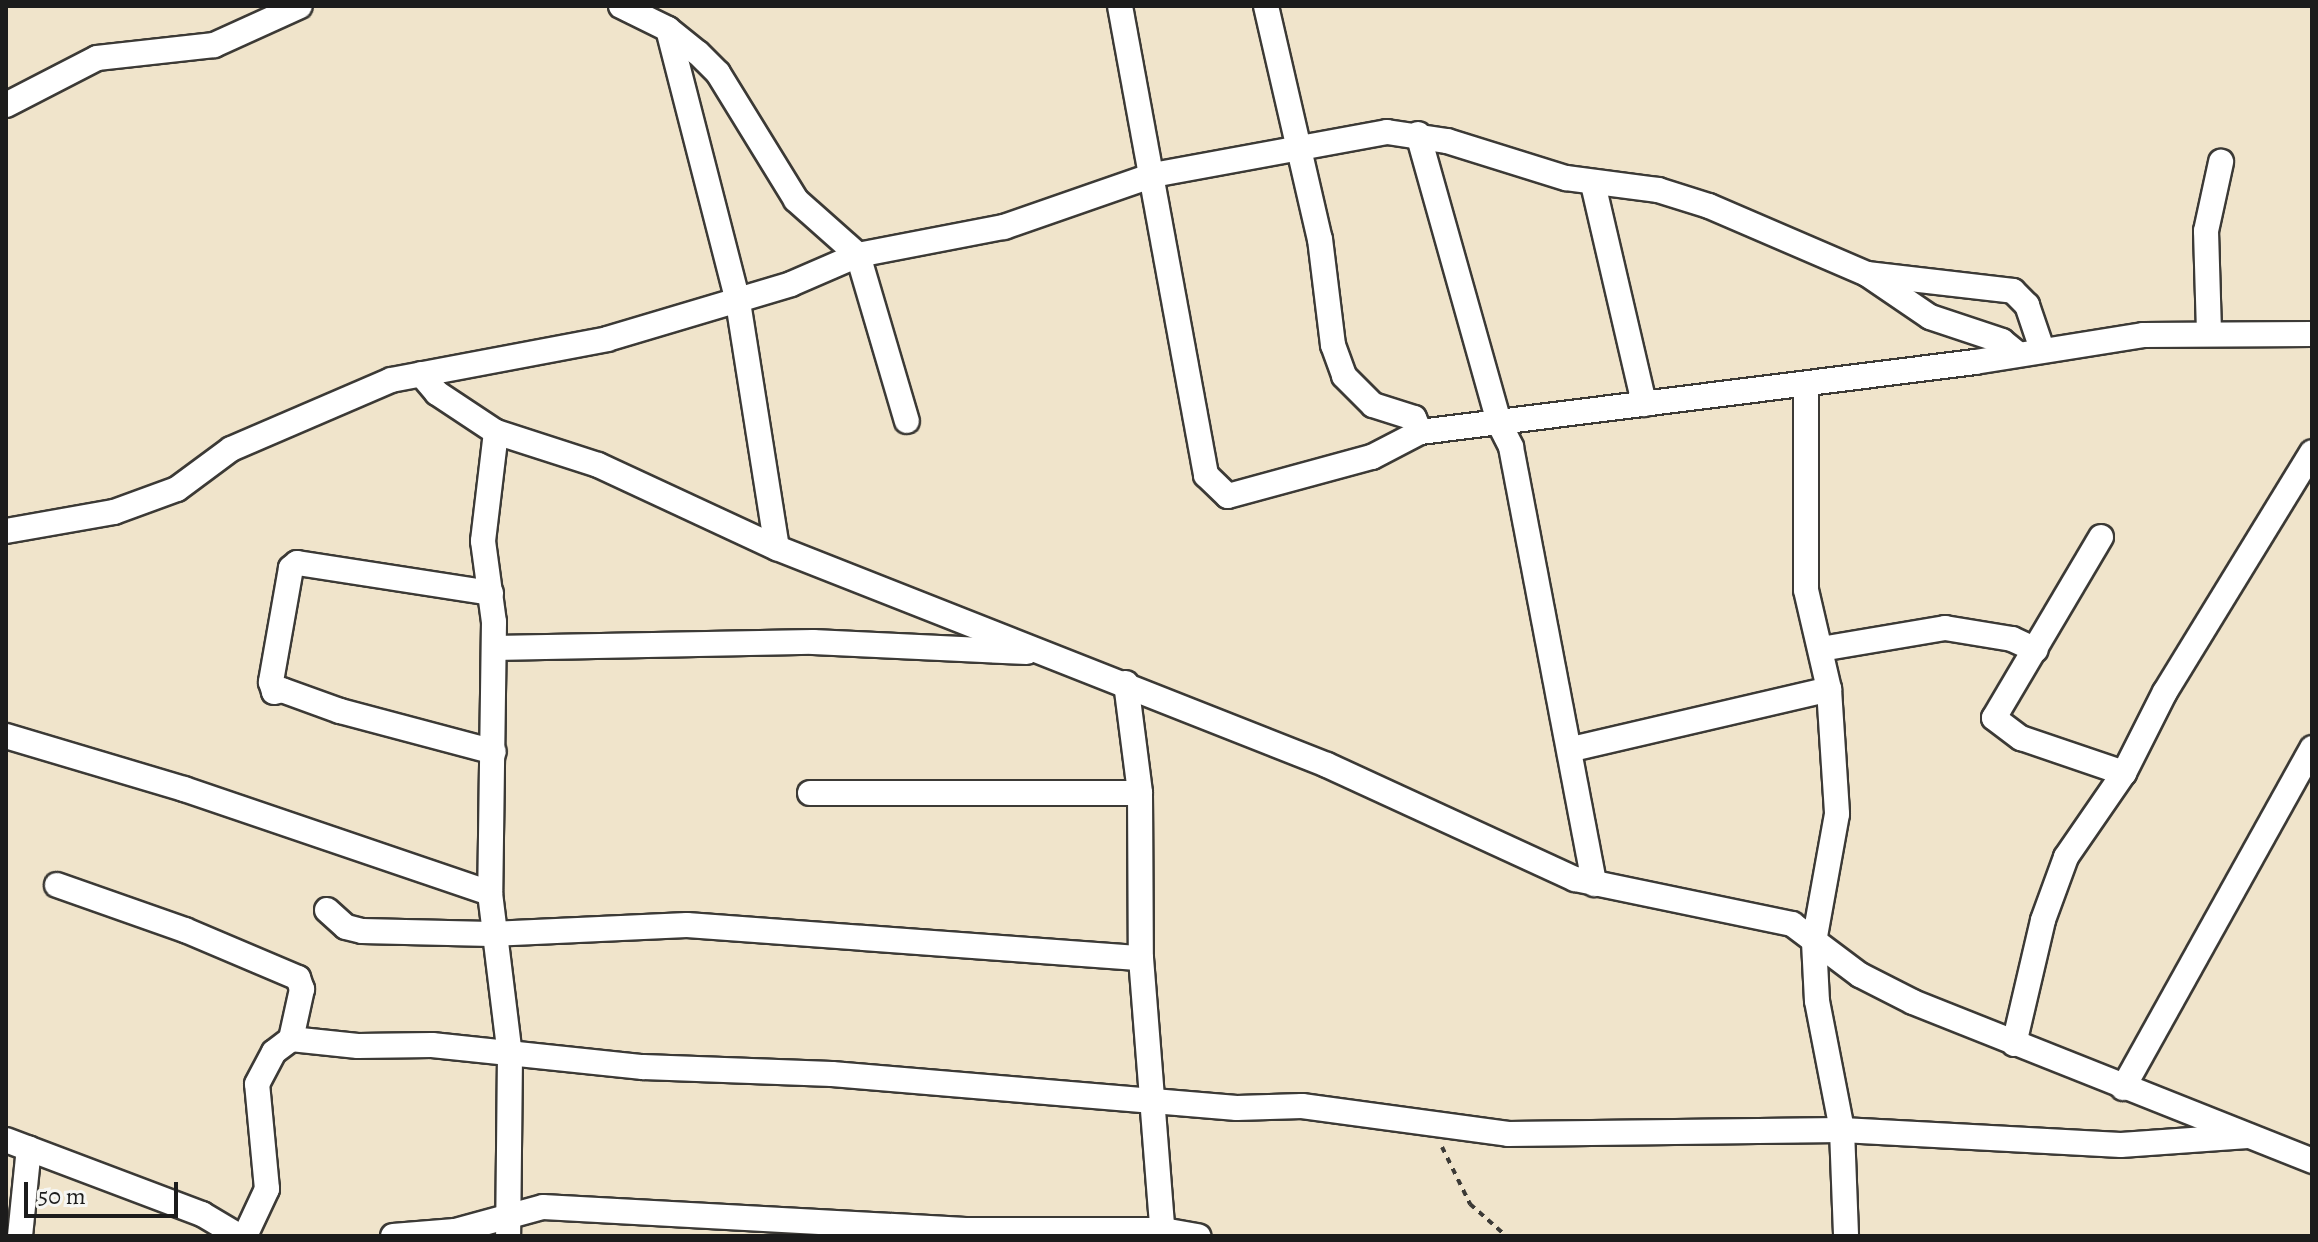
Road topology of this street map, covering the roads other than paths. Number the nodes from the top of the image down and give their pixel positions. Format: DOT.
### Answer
graph roads {
  1 [pos="293,6"];
  2 [pos="621,6"];
  3 [pos="1120,6"];
  4 [pos="1266,6"];
  5 [pos="668,29"];
  6 [pos="6,105"];
  7 [pos="1418,134"];
  8 [pos="1300,146"];
  9 [pos="2221,162"];
  10 [pos="1153,175"];
  11 [pos="1593,184"];
  12 [pos="858,255"];
  13 [pos="1867,274"];
  14 [pos="738,302"];
  15 [pos="2209,332"];
  16 [pos="2312,334"];
  17 [pos="2030,352"];
  18 [pos="464,368"];
  19 [pos="421,374"];
  20 [pos="1806,384"];
  21 [pos="1644,404"];
  22 [pos="460,409"];
  23 [pos="907,421"];
  24 [pos="1499,423"];
  25 [pos="496,432"];
  26 [pos="1420,432"];
  27 [pos="2312,452"];
  28 [pos="6,531"];
  29 [pos="2101,537"];
  30 [pos="777,548"];
  31 [pos="491,593"];
  32 [pos="494,648"];
  33 [pos="1821,649"];
  34 [pos="2036,650"];
  35 [pos="1050,653"];
  36 [pos="1126,683"];
  37 [pos="1829,689"];
  38 [pos="6,736"];
  39 [pos="2312,748"];
  40 [pos="1572,749"];
  41 [pos="494,752"];
  42 [pos="2124,773"];
  43 [pos="810,793"];
  44 [pos="1140,793"];
  45 [pos="1594,884"];
  46 [pos="57,885"];
  47 [pos="490,893"];
  48 [pos="327,910"];
  49 [pos="491,934"];
  50 [pos="1814,942"];
  51 [pos="1141,958"];
  52 [pos="291,1039"];
  53 [pos="2014,1044"];
  54 [pos="510,1055"];
  55 [pos="2123,1088"];
  56 [pos="1150,1100"];
  57 [pos="1842,1130"];
  58 [pos="2248,1136"];
  59 [pos="18,1144"];
  60 [pos="2312,1161"];
  61 [pos="508,1225"];
  62 [pos="1163,1233"];
  63 [pos="20,1236"];
  64 [pos="239,1236"];
  65 [pos="245,1236"];
  66 [pos="393,1236"];
  67 [pos="1198,1236"];
  68 [pos="1846,1236"];
  1 -- 6 [label="street"];
  2 -- 5 [label="street"];
  3 -- 10 [label="street"];
  4 -- 8 [label="street"];
  5 -- 12 [label="street"];
  5 -- 14 [label="street"];
  7 -- 8 [label="street"];
  7 -- 11 [label="street"];
  7 -- 24 [label="street"];
  8 -- 10 [label="street"];
  8 -- 26 [label="street"];
  9 -- 15 [label="street"];
  10 -- 12 [label="street"];
  10 -- 26 [label="street"];
  11 -- 13 [label="street"];
  11 -- 21 [label="street"];
  12 -- 14 [label="street"];
  12 -- 23 [label="street"];
  13 -- 17 [label="street"];
  13 -- 17 [label="street"];
  14 -- 18 [label="street"];
  14 -- 30 [label="street"];
  15 -- 16 [label="street"];
  15 -- 17 [label="street"];
  17 -- 20 [label="street"];
  18 -- 19 [label="street"];
  18 -- 22 [label="street"];
  19 -- 22 [label="street"];
  19 -- 28 [label="street"];
  20 -- 21 [label="street"];
  20 -- 33 [label="street"];
  21 -- 24 [label="street"];
  22 -- 25 [label="street"];
  24 -- 26 [label="street"];
  24 -- 40 [label="street"];
  25 -- 30 [label="street"];
  25 -- 31 [label="street"];
  27 -- 42 [label="street"];
  29 -- 34 [label="street"];
  30 -- 35 [label="street"];
  31 -- 32 [label="street"];
  31 -- 41 [label="street"];
  32 -- 35 [label="street"];
  32 -- 41 [label="street"];
  33 -- 34 [label="street"];
  33 -- 37 [label="street"];
  34 -- 42 [label="street"];
  35 -- 36 [label="street"];
  36 -- 44 [label="street"];
  36 -- 45 [label="street"];
  37 -- 40 [label="street"];
  37 -- 50 [label="street"];
  38 -- 47 [label="street"];
  39 -- 55 [label="street"];
  40 -- 45 [label="street"];
  41 -- 47 [label="street"];
  42 -- 53 [label="street"];
  43 -- 44 [label="street"];
  44 -- 51 [label="street"];
  45 -- 50 [label="street"];
  46 -- 52 [label="street"];
  47 -- 49 [label="street"];
  48 -- 49 [label="street"];
  49 -- 51 [label="street"];
  49 -- 54 [label="street"];
  50 -- 53 [label="street"];
  50 -- 57 [label="street"];
  51 -- 56 [label="street"];
  52 -- 54 [label="street"];
  52 -- 65 [label="street"];
  53 -- 55 [label="street"];
  54 -- 56 [label="street"];
  54 -- 61 [label="street"];
  55 -- 58 [label="street"];
  56 -- 57 [label="street"];
  56 -- 62 [label="street"];
  57 -- 58 [label="street"];
  57 -- 68 [label="street"];
  58 -- 60 [label="street"];
  59 -- 63 [label="street"];
  59 -- 64 [label="street"];
  61 -- 62 [label="street"];
  61 -- 66 [label="street"];
  62 -- 67 [label="street"];
}
